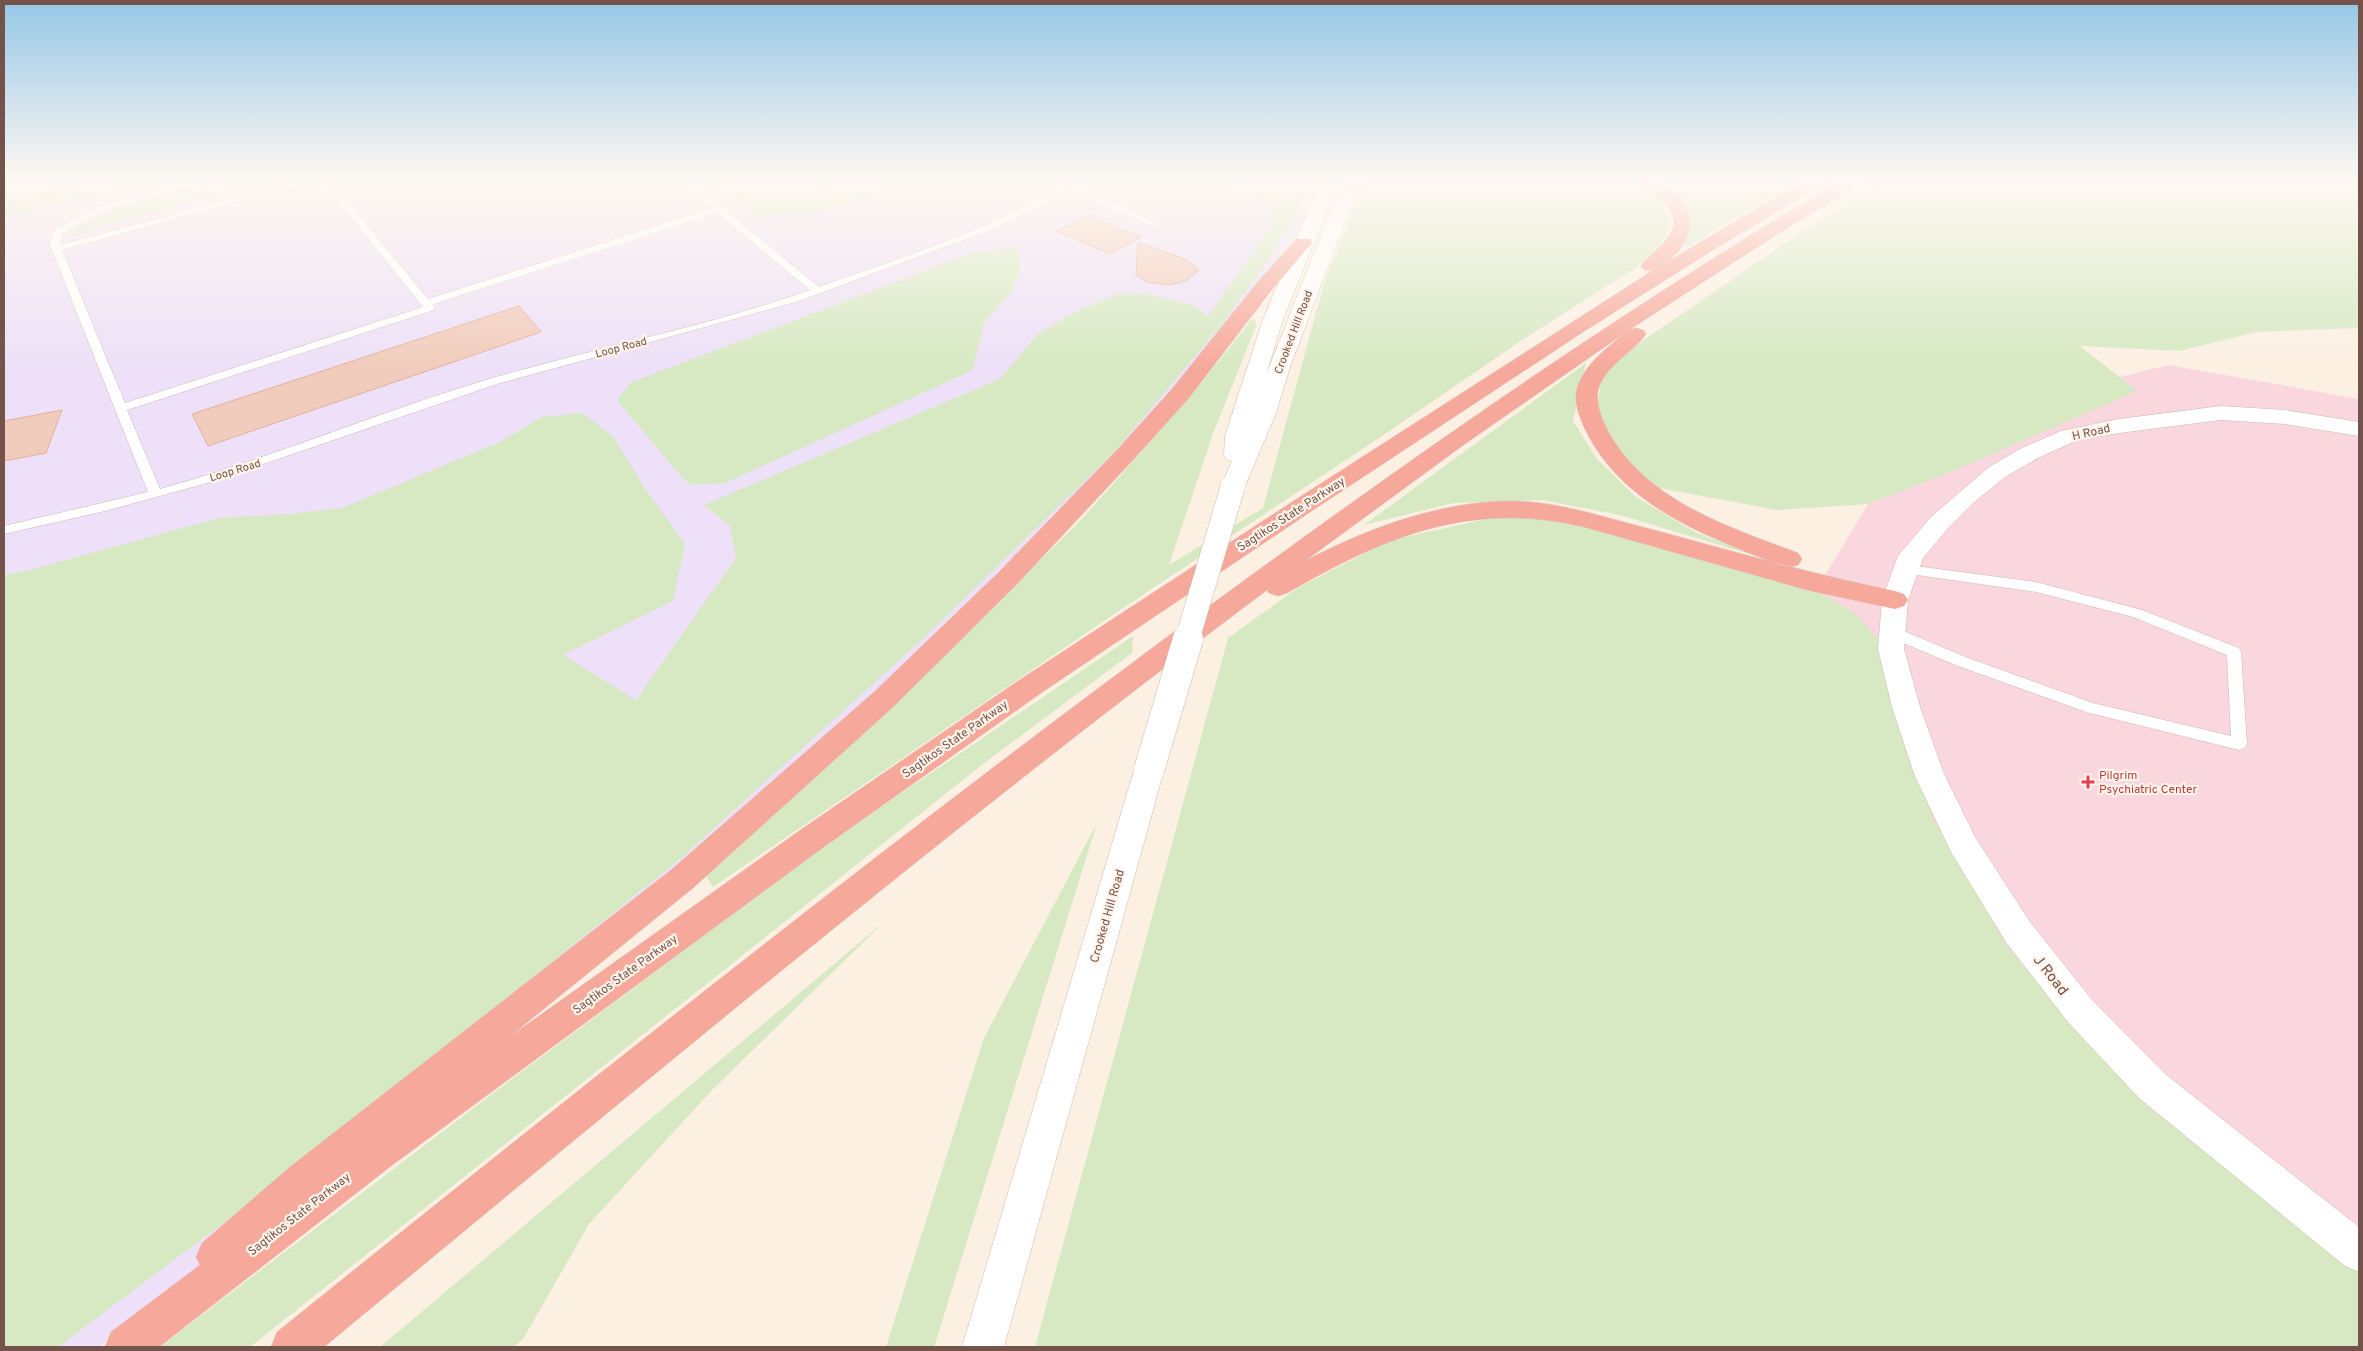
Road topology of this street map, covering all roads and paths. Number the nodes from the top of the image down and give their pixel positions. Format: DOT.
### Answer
graph roads {
  1 [pos="54,243"];
  2 [pos="78,243"];
  3 [pos="377,243"];
  4 [pos="613,243"];
  5 [pos="760,243"];
  6 [pos="948,243"];
  7 [pos="1303,243"];
  8 [pos="1327,243"];
  9 [pos="1676,243"];
  10 [pos="1714,243"];
  11 [pos="1749,243"];
  12 [pos="1749,243"];
  13 [pos="56,249"];
  14 [pos="817,291"];
  15 [pos="426,303"];
  16 [pos="1576,328"];
  17 [pos="121,408"];
  18 [pos="2359,428"];
  19 [pos="1233,486"];
  20 [pos="155,493"];
  21 [pos="4,530"];
  22 [pos="1908,570"];
  23 [pos="1895,600"];
  24 [pos="1894,633"];
  25 [pos="1154,661"];
  26 [pos="2359,1252"];
  27 [pos="113,1347"];
  28 [pos="126,1347"];
  29 [pos="292,1347"];
  30 [pos="983,1347"];
  1 -- 13 [label="lane"];
  2 -- 13 [label="lane"];
  3 -- 15 [label="lane"];
  4 -- 15 [label="lane"];
  5 -- 14 [label="lane"];
  6 -- 14 [label="lane, Loop Road"];
  7 -- 19 [label="main road, Crooked Hill Road"];
  7 -- 27 [label="highway"];
  8 -- 19 [label="main road, Crooked Hill Road"];
  9 -- 16 [label="highway"];
  10 -- 16 [label="highway, Sagtikos State Parkway"];
  11 -- 23 [label="highway"];
  12 -- 25 [label="highway"];
  13 -- 17 [label="lane"];
  14 -- 20 [label="lane, Loop Road"];
  15 -- 17 [label="lane"];
  16 -- 28 [label="highway, Sagtikos State Parkway"];
  17 -- 20 [label="lane"];
  18 -- 22 [label="main road, H Road"];
  19 -- 30 [label="main road, Crooked Hill Road, bridge"];
  20 -- 21 [label="lane, Loop Road"];
  22 -- 23 [label="main road, H Road"];
  22 -- 24 [label="lane"];
  23 -- 24 [label="main road, J Road"];
  23 -- 25 [label="highway"];
  24 -- 26 [label="main road, J Road"];
  25 -- 29 [label="highway"];
}
